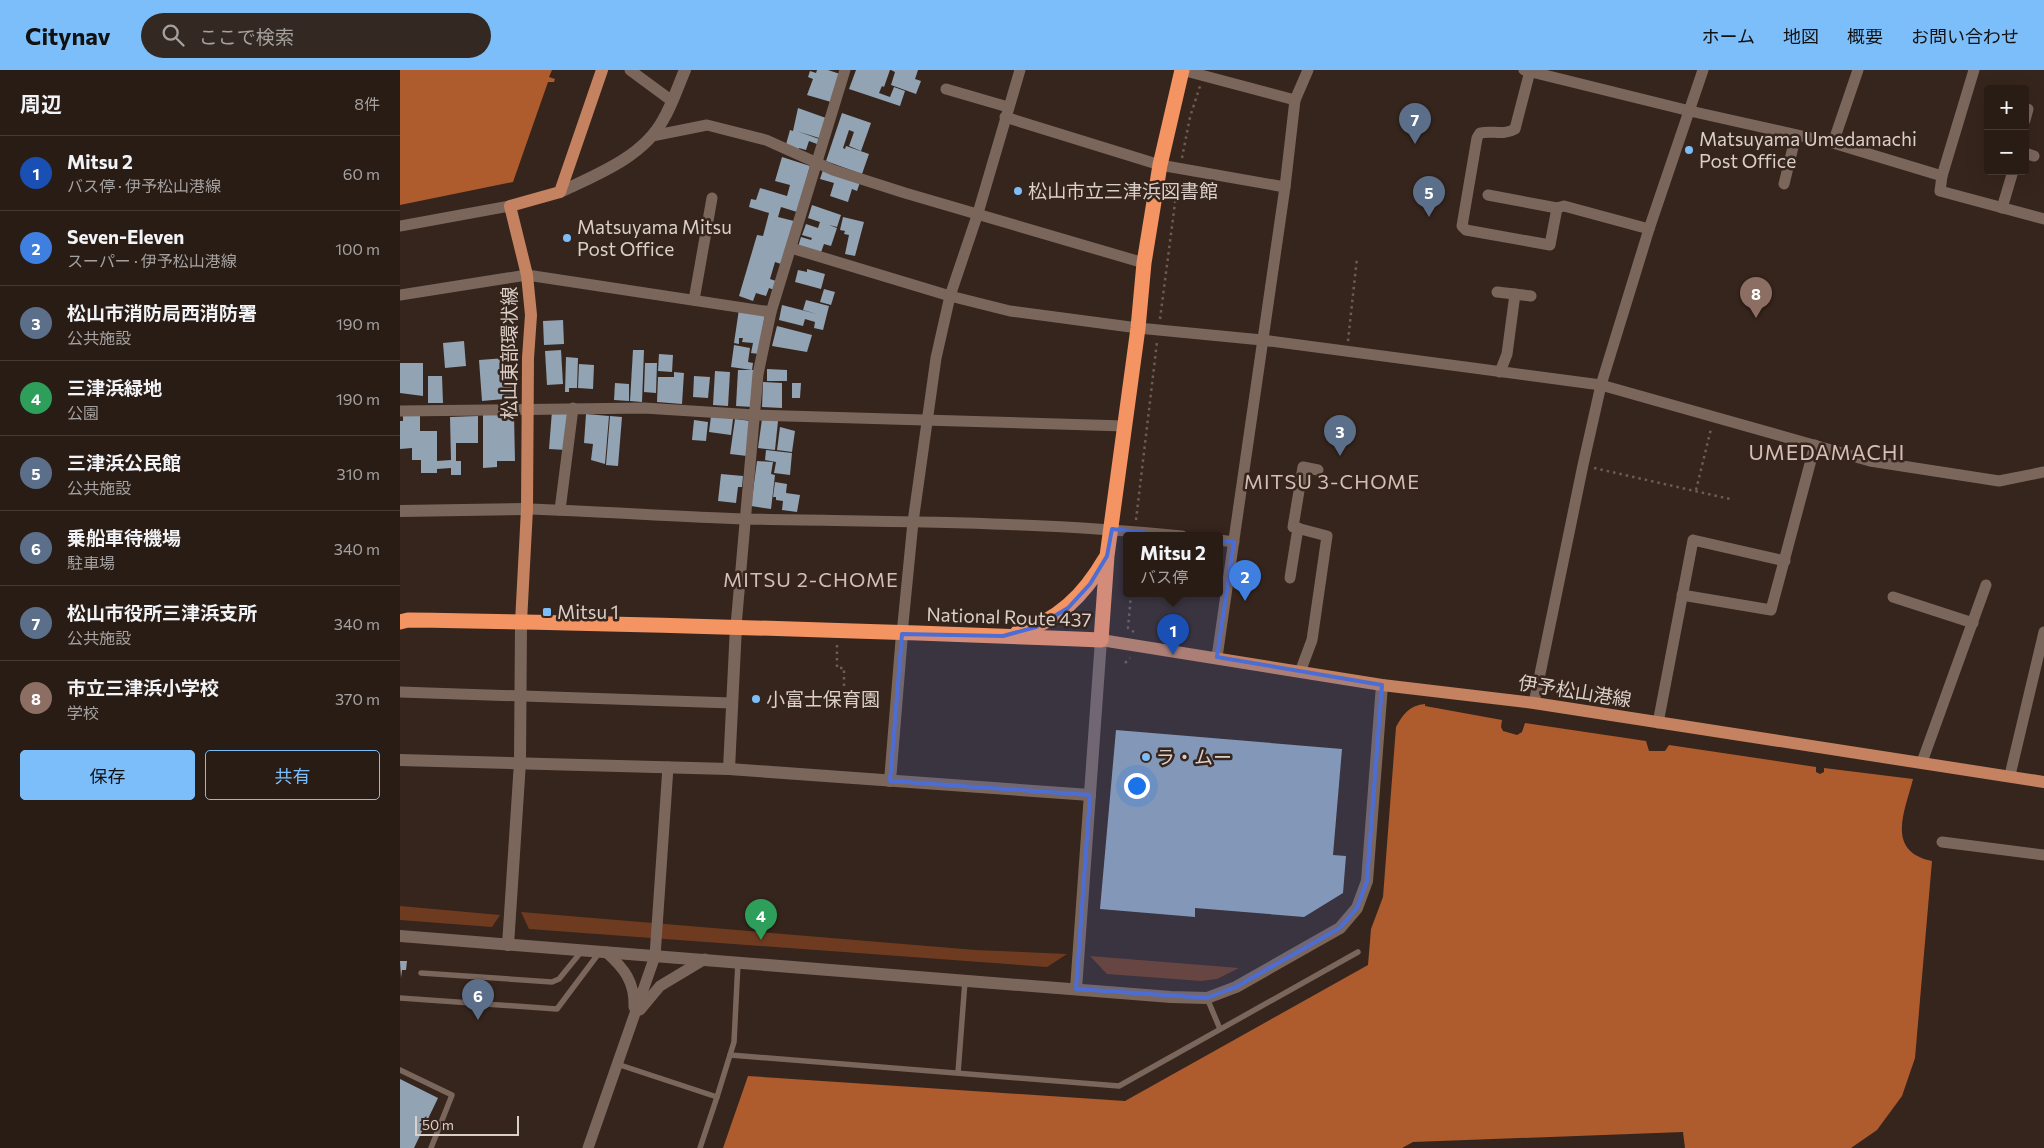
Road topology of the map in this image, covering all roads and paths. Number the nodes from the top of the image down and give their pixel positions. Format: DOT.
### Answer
graph roads {
  1 [pos="602,70"];
  2 [pos="632,70"];
  3 [pos="685,70"];
  4 [pos="845,70"];
  5 [pos="1020,70"];
  6 [pos="1182,70"];
  7 [pos="1308,70"];
  8 [pos="1703,70"];
  9 [pos="1858,70"];
  10 [pos="1974,70"];
  11 [pos="1527,71"];
  12 [pos="1202,79"];
  13 [pos="946,89"];
  14 [pos="1295,100"];
  15 [pos="672,101"];
  16 [pos="1690,111"];
  17 [pos="1006,112"];
  18 [pos="1796,135"];
  19 [pos="652,136"];
  20 [pos="1833,143"];
  21 [pos="815,162"];
  22 [pos="1181,164"];
  23 [pos="1160,165"];
  24 [pos="1179,174"];
  25 [pos="2012,175"];
  26 [pos="1942,176"];
  27 [pos="1784,184"];
  28 [pos="1285,187"];
  29 [pos="560,192"];
  30 [pos="1488,195"];
  31 [pos="712,198"];
  32 [pos="510,206"];
  33 [pos="1557,208"];
  34 [pos="2002,208"];
  35 [pos="978,213"];
  36 [pos="2044,219"];
  37 [pos="400,226"];
  38 [pos="1649,229"];
  39 [pos="790,248"];
  40 [pos="1357,258"];
  41 [pos="1144,262"];
  42 [pos="527,275"];
  43 [pos="1497,292"];
  44 [pos="400,294"];
  45 [pos="1515,294"];
  46 [pos="950,296"];
  47 [pos="1531,296"];
  48 [pos="694,300"];
  49 [pos="771,312"];
  50 [pos="1159,325"];
  51 [pos="1138,328"];
  52 [pos="1158,334"];
  53 [pos="1262,340"];
  54 [pos="1347,352"];
  55 [pos="1500,372"];
  56 [pos="1601,386"];
  57 [pos="573,408"];
  58 [pos="528,409"];
  59 [pos="400,411"];
  60 [pos="755,415"];
  61 [pos="1714,418"];
  62 [pos="926,419"];
  63 [pos="1125,426"];
  64 [pos="1815,446"];
  65 [pos="1582,465"];
  66 [pos="1318,470"];
  67 [pos="2044,472"];
  68 [pos="1696,490"];
  69 [pos="1730,499"];
  70 [pos="527,509"];
  71 [pos="560,510"];
  72 [pos="400,511"];
  73 [pos="744,518"];
  74 [pos="913,522"];
  75 [pos="1135,528"];
  76 [pos="1298,528"];
  77 [pos="1112,529"];
  78 [pos="1142,532"];
  79 [pos="1223,541"];
  80 [pos="1234,542"];
  81 [pos="1107,556"];
  82 [pos="1785,561"];
  83 [pos="1290,578"];
  84 [pos="1986,585"];
  85 [pos="1682,595"];
  86 [pos="1130,597"];
  87 [pos="1893,597"];
  88 [pos="400,622"];
  89 [pos="521,622"];
  90 [pos="1973,623"];
  91 [pos="736,626"];
  92 [pos="837,631"];
  93 [pos="2044,632"];
  94 [pos="902,634"];
  95 [pos="1003,636"];
  96 [pos="1139,636"];
  97 [pos="1101,640"];
  98 [pos="1218,657"];
  99 [pos="1300,672"];
  100 [pos="1382,685"];
  101 [pos="844,687"];
  102 [pos="400,692"];
  103 [pos="520,696"];
  104 [pos="732,703"];
  105 [pos="1534,703"];
  106 [pos="1658,723"];
  107 [pos="400,760"];
  108 [pos="520,762"];
  109 [pos="1922,762"];
  110 [pos="668,766"];
  111 [pos="728,769"];
  112 [pos="2010,775"];
  113 [pos="890,781"];
  114 [pos="2044,782"];
  115 [pos="1090,795"];
  116 [pos="1942,842"];
  117 [pos="2044,854"];
  118 [pos="400,936"];
  119 [pos="508,945"];
  120 [pos="582,950"];
  121 [pos="603,952"];
  122 [pos="1358,952"];
  123 [pos="655,956"];
  124 [pos="705,959"];
  125 [pos="738,962"];
  126 [pos="421,973"];
  127 [pos="966,980"];
  128 [pos="1076,989"];
  129 [pos="400,998"];
  130 [pos="1207,998"];
  131 [pos="633,1019"];
  132 [pos="1220,1029"];
  133 [pos="730,1055"];
  134 [pos="617,1064"];
  135 [pos="400,1070"];
  136 [pos="958,1073"];
  137 [pos="718,1097"];
  138 [pos="431,1148"];
  139 [pos="588,1148"];
  140 [pos="700,1148"];
  1 -- 29 [label="main road"];
  2 -- 15 [label="street"];
  3 -- 15 [label="street"];
  4 -- 21 [label="street"];
  5 -- 17 [label="street"];
  6 -- 14 [label="street"];
  6 -- 23 [label="highway, National Route 437"];
  7 -- 14 [label="street"];
  8 -- 16 [label="street"];
  9 -- 20 [label="street"];
  10 -- 26 [label="street"];
  11 -- 16 [label="street"];
  11 -- 33 [label="street"];
  12 -- 22 [label="path"];
  13 -- 17 [label="street"];
  14 -- 28 [label="street"];
  15 -- 19 [label="street"];
  16 -- 18 [label="street"];
  16 -- 38 [label="street"];
  17 -- 23 [label="street"];
  17 -- 35 [label="street"];
  18 -- 20 [label="street"];
  18 -- 27 [label="street"];
  19 -- 21 [label="street"];
  19 -- 29 [label="street"];
  20 -- 26 [label="street"];
  21 -- 35 [label="street"];
  21 -- 39 [label="street"];
  23 -- 28 [label="street"];
  23 -- 41 [label="highway, National Route 437"];
  24 -- 50 [label="path"];
  25 -- 34 [label="street"];
  26 -- 34 [label="street"];
  28 -- 53 [label="street"];
  29 -- 32 [label="main road"];
  30 -- 33 [label="street"];
  31 -- 48 [label="street"];
  32 -- 37 [label="street"];
  32 -- 42 [label="main road, 松山東部環状線"];
  33 -- 38 [label="street"];
  34 -- 36 [label="street"];
  35 -- 41 [label="street"];
  35 -- 46 [label="street"];
  38 -- 56 [label="street"];
  39 -- 46 [label="street"];
  39 -- 49 [label="street"];
  40 -- 54 [label="path"];
  41 -- 51 [label="highway, National Route 437"];
  42 -- 44 [label="street"];
  42 -- 48 [label="street"];
  42 -- 58 [label="main road, 松山東部環状線"];
  43 -- 45 [label="street"];
  45 -- 47 [label="street"];
  45 -- 55 [label="street"];
  46 -- 51 [label="street"];
  46 -- 62 [label="street"];
  48 -- 49 [label="street"];
  49 -- 60 [label="street"];
  51 -- 53 [label="street"];
  51 -- 63 [label="highway, National Route 437"];
  52 -- 75 [label="path"];
  53 -- 54 [label="street"];
  53 -- 80 [label="street"];
  54 -- 55 [label="street"];
  55 -- 56 [label="street"];
  56 -- 61 [label="street"];
  56 -- 65 [label="street"];
  57 -- 58 [label="street"];
  57 -- 60 [label="street"];
  57 -- 71 [label="street"];
  58 -- 59 [label="street"];
  58 -- 70 [label="main road, 松山東部環状線"];
  60 -- 62 [label="street"];
  60 -- 73 [label="street"];
  61 -- 64 [label="street"];
  61 -- 68 [label="path"];
  62 -- 63 [label="street"];
  62 -- 74 [label="street"];
  63 -- 77 [label="highway, National Route 437"];
  64 -- 67 [label="street"];
  64 -- 82 [label="street"];
  65 -- 68 [label="path"];
  65 -- 105 [label="street"];
  66 -- 76 [label="street"];
  68 -- 69 [label="path"];
  70 -- 71 [label="street"];
  70 -- 72 [label="street"];
  70 -- 89 [label="main road, 松山東部環状線"];
  71 -- 73 [label="street"];
  73 -- 74 [label="street"];
  73 -- 91 [label="street"];
  74 -- 77 [label="street"];
  74 -- 94 [label="street"];
  76 -- 83 [label="street"];
  76 -- 99 [label="street"];
  77 -- 78 [label="street"];
  77 -- 81 [label="highway, National Route 437"];
  79 -- 80 [label="street"];
  80 -- 98 [label="street"];
  81 -- 95 [label="highway"];
  81 -- 97 [label="highway, National Route 437"];
  82 -- 85 [label="street"];
  82 -- 85 [label="street"];
  84 -- 90 [label="street"];
  85 -- 106 [label="street"];
  86 -- 96 [label="path"];
  87 -- 90 [label="street"];
  88 -- 89 [label="highway, National Route 437"];
  89 -- 91 [label="highway, National Route 437"];
  89 -- 103 [label="street"];
  90 -- 109 [label="street"];
  91 -- 92 [label="highway, National Route 437"];
  91 -- 104 [label="street"];
  92 -- 94 [label="highway, National Route 437"];
  92 -- 101 [label="path"];
  93 -- 112 [label="street"];
  94 -- 95 [label="highway, National Route 437"];
  94 -- 113 [label="street"];
  95 -- 97 [label="highway, National Route 437"];
  97 -- 98 [label="main road, 伊予松山港線"];
  97 -- 115 [label="street"];
  98 -- 99 [label="main road, 伊予松山港線"];
  99 -- 100 [label="main road, 伊予松山港線"];
  100 -- 105 [label="main road, 伊予松山港線"];
  100 -- 130 [label="street"];
  102 -- 103 [label="street"];
  103 -- 104 [label="street"];
  103 -- 108 [label="street"];
  104 -- 111 [label="street"];
  105 -- 106 [label="main road, 伊予松山港線"];
  106 -- 109 [label="main road, 伊予松山港線"];
  107 -- 108 [label="street"];
  108 -- 110 [label="street"];
  108 -- 119 [label="street"];
  109 -- 112 [label="main road, 伊予松山港線"];
  110 -- 111 [label="street"];
  110 -- 123 [label="street"];
  111 -- 113 [label="street"];
  112 -- 114 [label="main road, 伊予松山港線"];
  113 -- 115 [label="street"];
  115 -- 128 [label="street"];
  116 -- 117 [label="street"];
  118 -- 119 [label="street"];
  119 -- 120 [label="street"];
  120 -- 121 [label="street"];
  120 -- 126 [label="lane"];
  121 -- 123 [label="street"];
  121 -- 129 [label="lane"];
  121 -- 131 [label="street"];
  122 -- 132 [label="lane"];
  123 -- 124 [label="street"];
  123 -- 131 [label="street"];
  124 -- 125 [label="street"];
  124 -- 131 [label="street"];
  125 -- 127 [label="street"];
  125 -- 133 [label="lane"];
  127 -- 128 [label="street"];
  127 -- 136 [label="lane"];
  128 -- 130 [label="street"];
  130 -- 132 [label="lane"];
  131 -- 134 [label="street"];
  132 -- 136 [label="lane"];
  133 -- 136 [label="lane"];
  133 -- 137 [label="lane"];
  134 -- 137 [label="lane"];
  134 -- 139 [label="street"];
  135 -- 138 [label="lane"];
  137 -- 140 [label="lane"];
}
